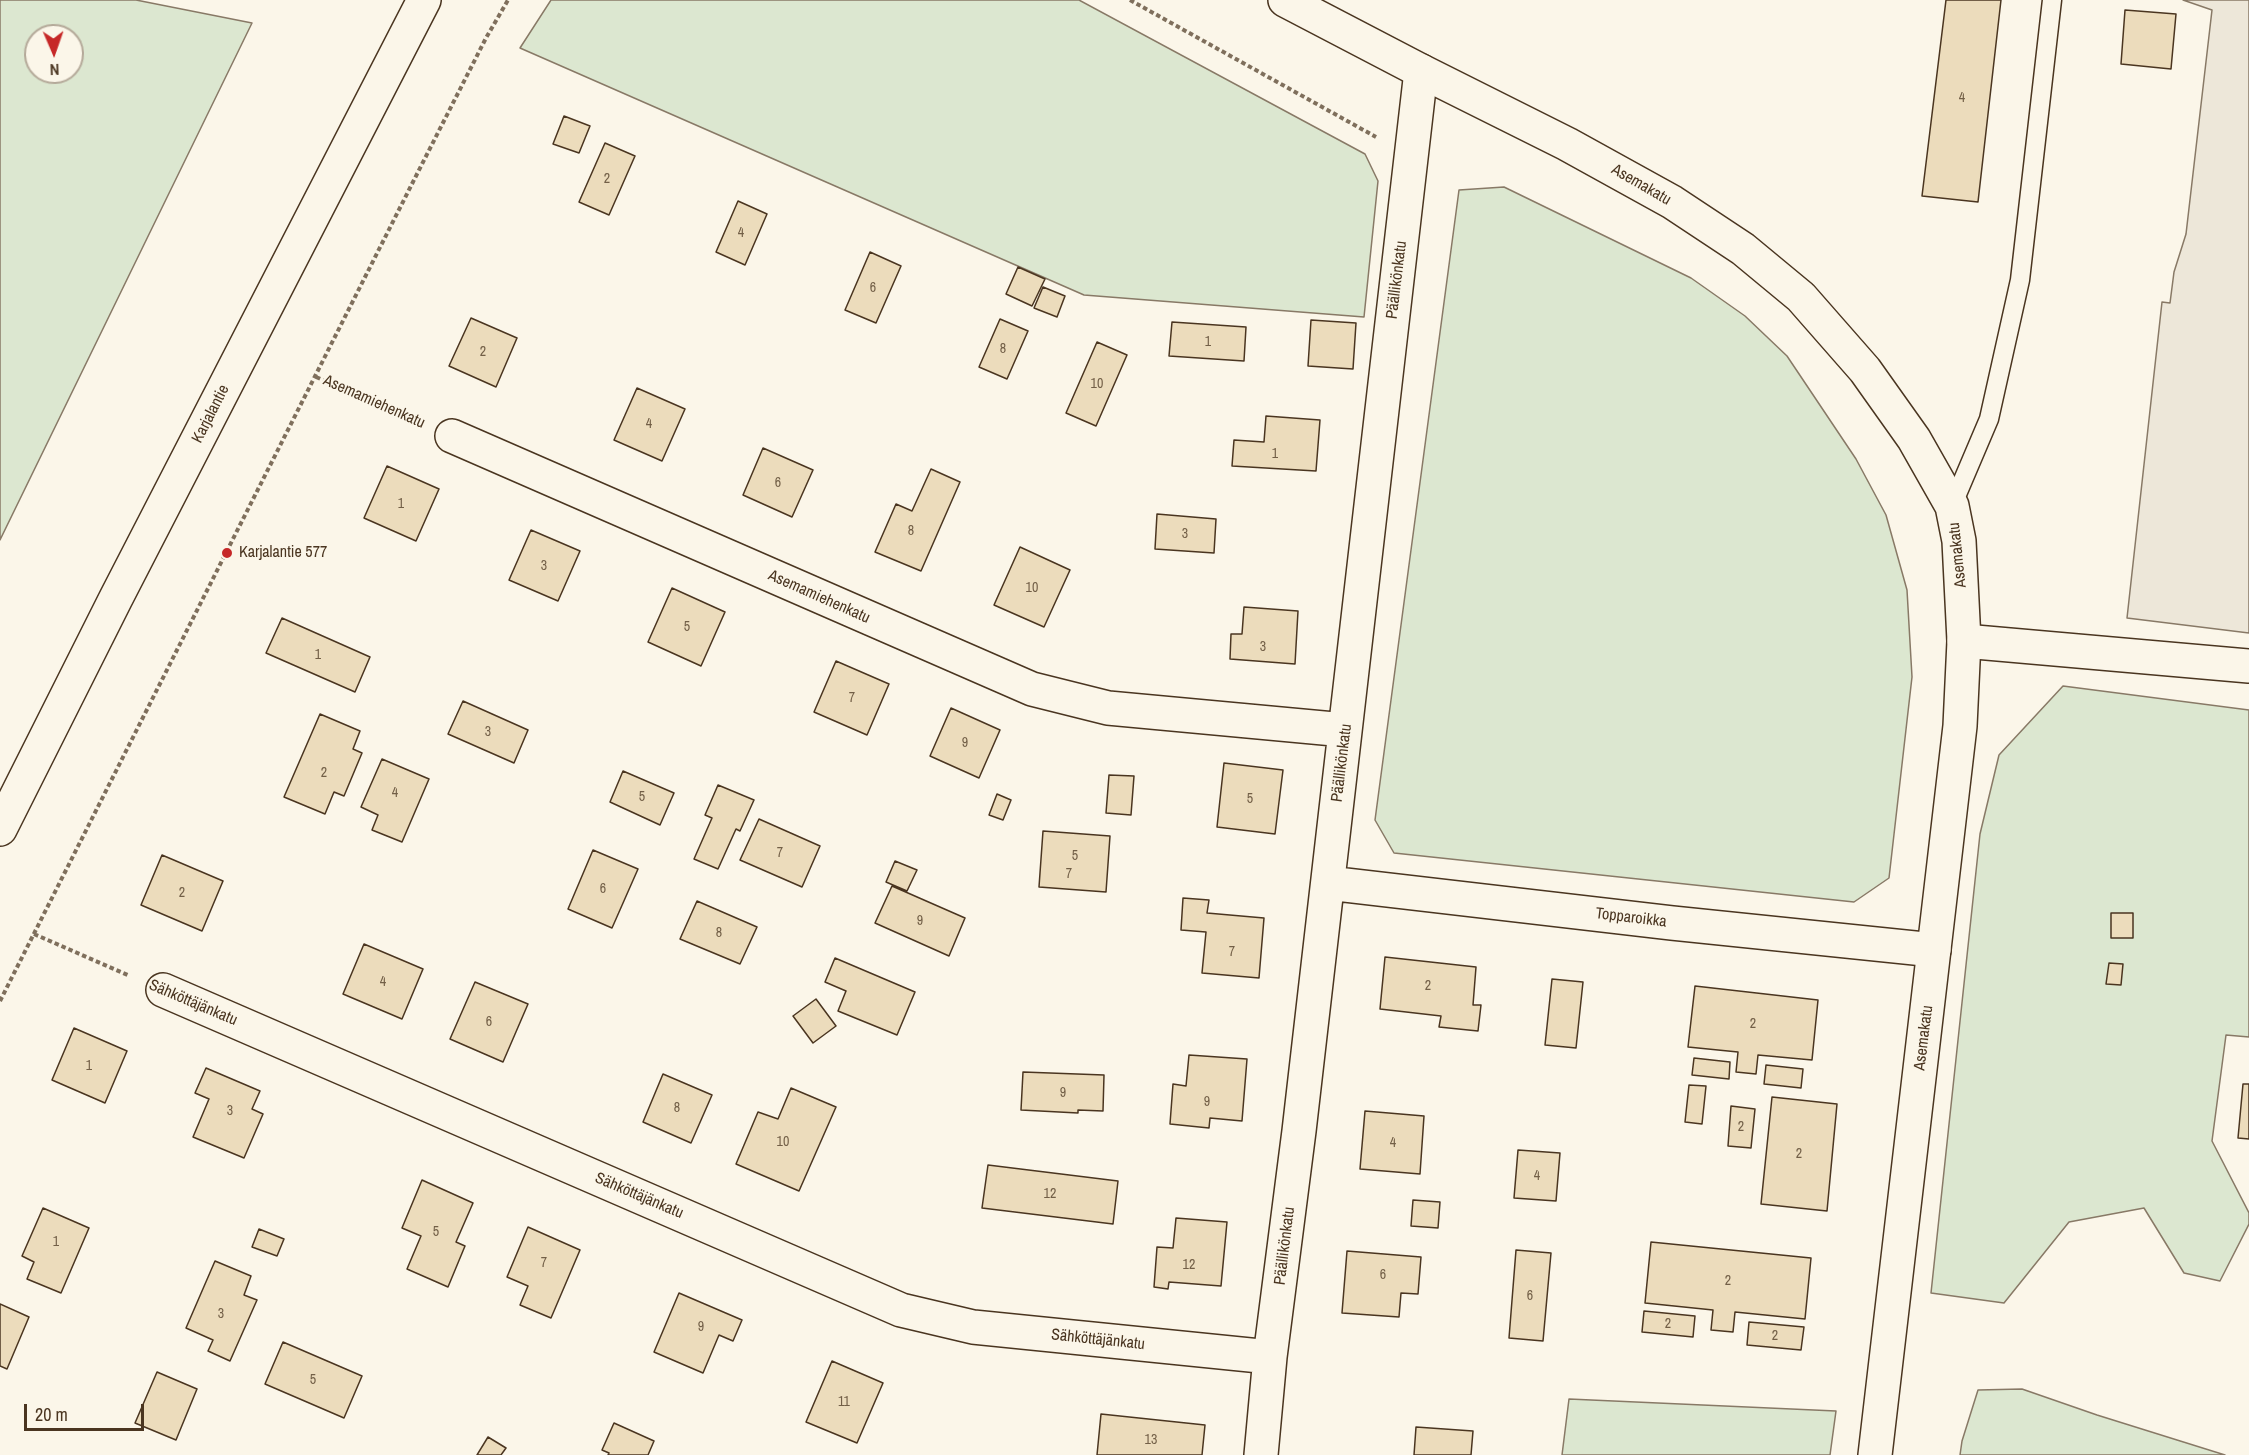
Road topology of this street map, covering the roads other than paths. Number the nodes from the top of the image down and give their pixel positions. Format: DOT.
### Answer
graph roads {
  1 [pos="424,0"];
  2 [pos="1285,0"];
  3 [pos="2052,0"];
  4 [pos="1421,71"];
  5 [pos="452,436"];
  6 [pos="1952,506"];
  7 [pos="1964,642"];
  8 [pos="2249,666"];
  9 [pos="1346,730"];
  10 [pos="0,829"];
  11 [pos="1328,883"];
  12 [pos="1934,950"];
  13 [pos="163,990"];
  14 [pos="1270,1357"];
  15 [pos="1261,1455"];
  16 [pos="1875,1455"];
  1 -- 10 [label="street, Karjalantie"];
  2 -- 4 [label="street, Asemakatu"];
  3 -- 6 [label="lane"];
  4 -- 6 [label="street, Asemakatu"];
  4 -- 9 [label="street, Päällikönkatu"];
  5 -- 9 [label="street, Asemamiehenkatu"];
  6 -- 7 [label="street, Asemakatu"];
  7 -- 8 [label="street"];
  7 -- 12 [label="street, Asemakatu"];
  9 -- 11 [label="street, Päällikönkatu"];
  11 -- 12 [label="street, Topparoikka"];
  11 -- 14 [label="street, Päällikönkatu"];
  12 -- 16 [label="street, Asemakatu"];
  13 -- 14 [label="street, Sähköttäjänkatu"];
  14 -- 15 [label="street, Päällikönkatu"];
}
